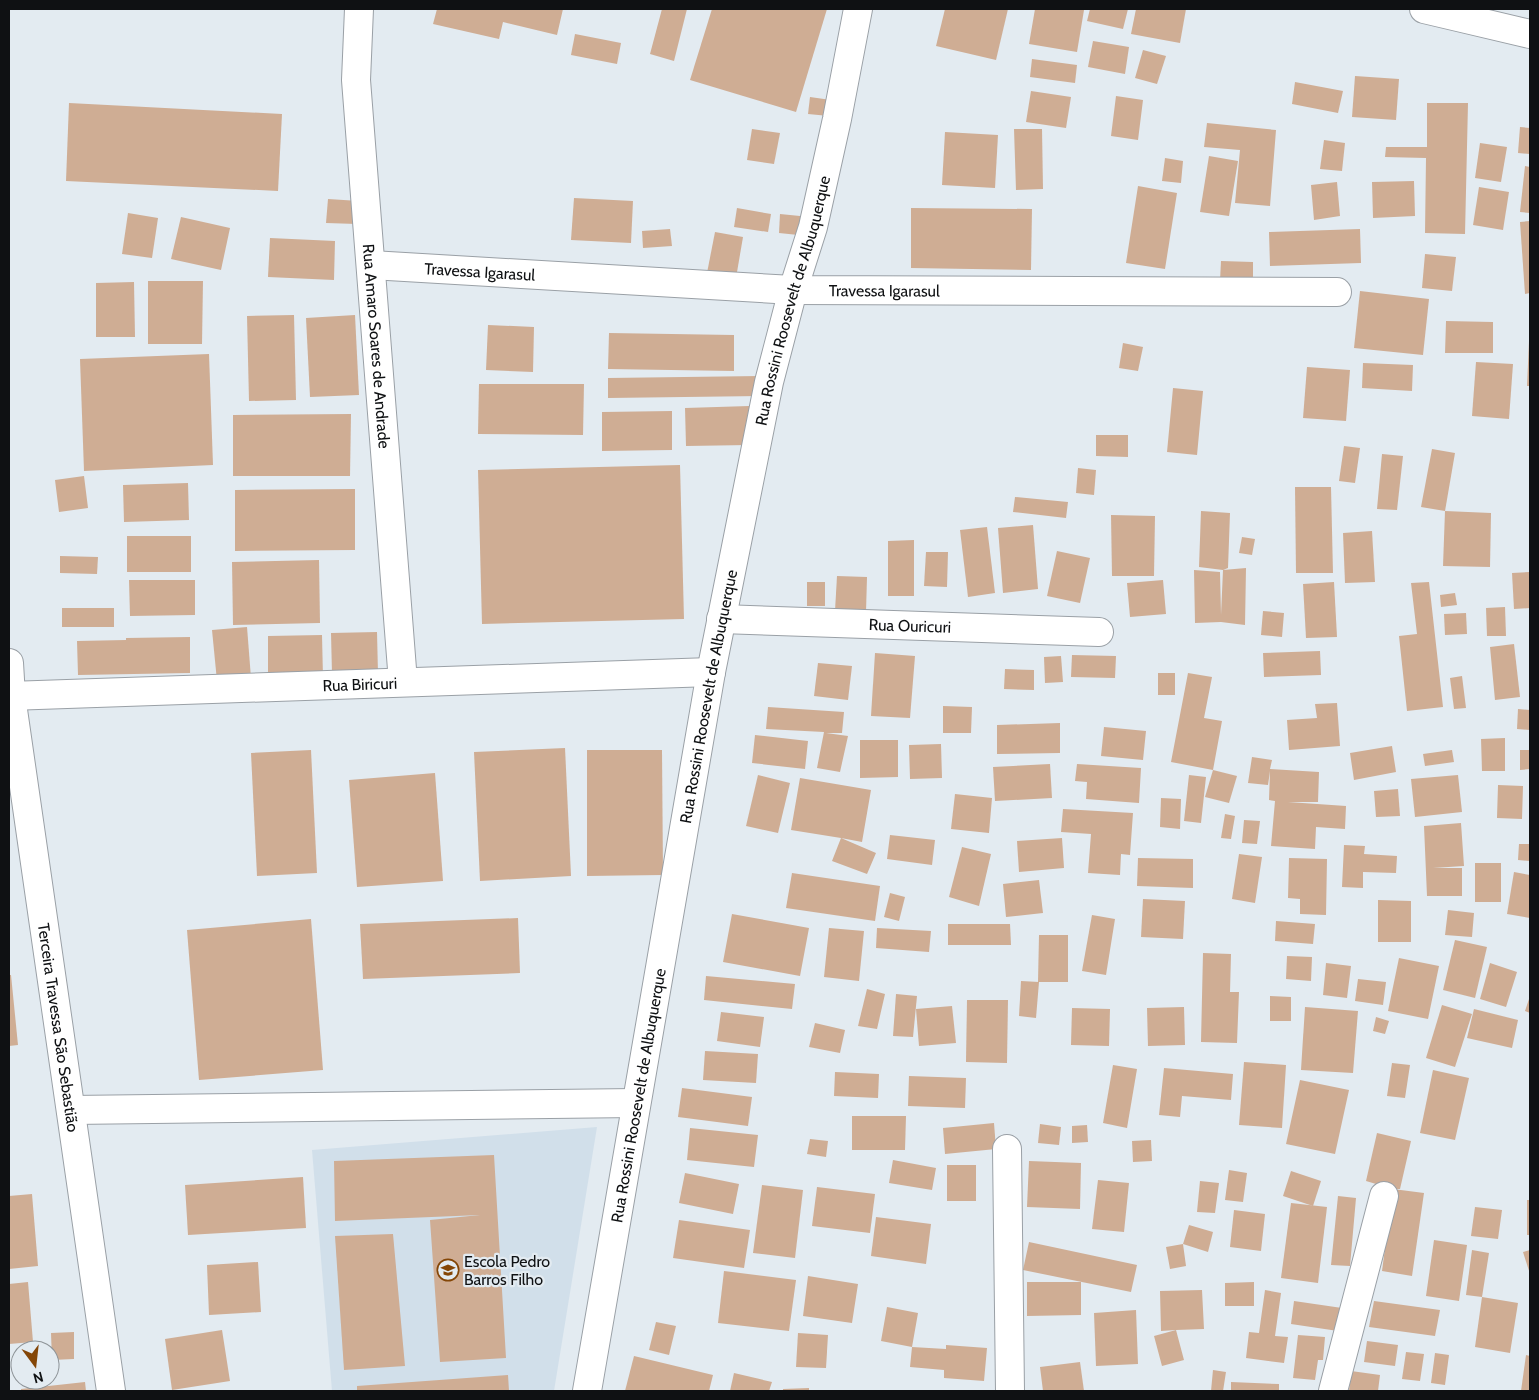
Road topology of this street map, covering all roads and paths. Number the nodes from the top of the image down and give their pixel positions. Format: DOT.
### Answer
graph roads {
  1 [pos="359,9"];
  2 [pos="858,9"];
  3 [pos="1424,9"];
  4 [pos="1530,34"];
  5 [pos="371,265"];
  6 [pos="793,290"];
  7 [pos="1337,292"];
  8 [pos="721,619"];
  9 [pos="1099,632"];
  10 [pos="9,663"];
  11 [pos="710,672"];
  12 [pos="403,682"];
  13 [pos="10,696"];
  14 [pos="636,1103"];
  15 [pos="71,1110"];
  16 [pos="1007,1149"];
  17 [pos="1384,1196"];
  18 [pos="111,1391"];
  19 [pos="587,1391"];
  20 [pos="1010,1391"];
  21 [pos="1333,1391"];
  1 -- 5 [label="street, Rua Amaro Soares de Andrade"];
  2 -- 6 [label="street, Rua Rossini Roosevelt de Albuquerque"];
  3 -- 4 [label="street"];
  5 -- 6 [label="street, Travessa Igarasul"];
  5 -- 12 [label="street, Rua Amaro Soares de Andrade"];
  6 -- 7 [label="street, Travessa Igarasul"];
  6 -- 8 [label="street, Rua Rossini Roosevelt de Albuquerque"];
  8 -- 9 [label="street, Rua Ouricuri"];
  8 -- 11 [label="street, Rua Rossini Roosevelt de Albuquerque"];
  10 -- 13 [label="street, Terceira Travessa São Sebastião"];
  11 -- 12 [label="street, Rua Biricuri"];
  11 -- 14 [label="street, Rua Rossini Roosevelt de Albuquerque"];
  12 -- 13 [label="street, Rua Biricuri"];
  13 -- 15 [label="street, Terceira Travessa São Sebastião"];
  14 -- 15 [label="street"];
  14 -- 19 [label="street, Rua Rossini Roosevelt de Albuquerque"];
  15 -- 18 [label="street, Terceira Travessa São Sebastião"];
  16 -- 20 [label="street"];
  17 -- 21 [label="street"];
}
